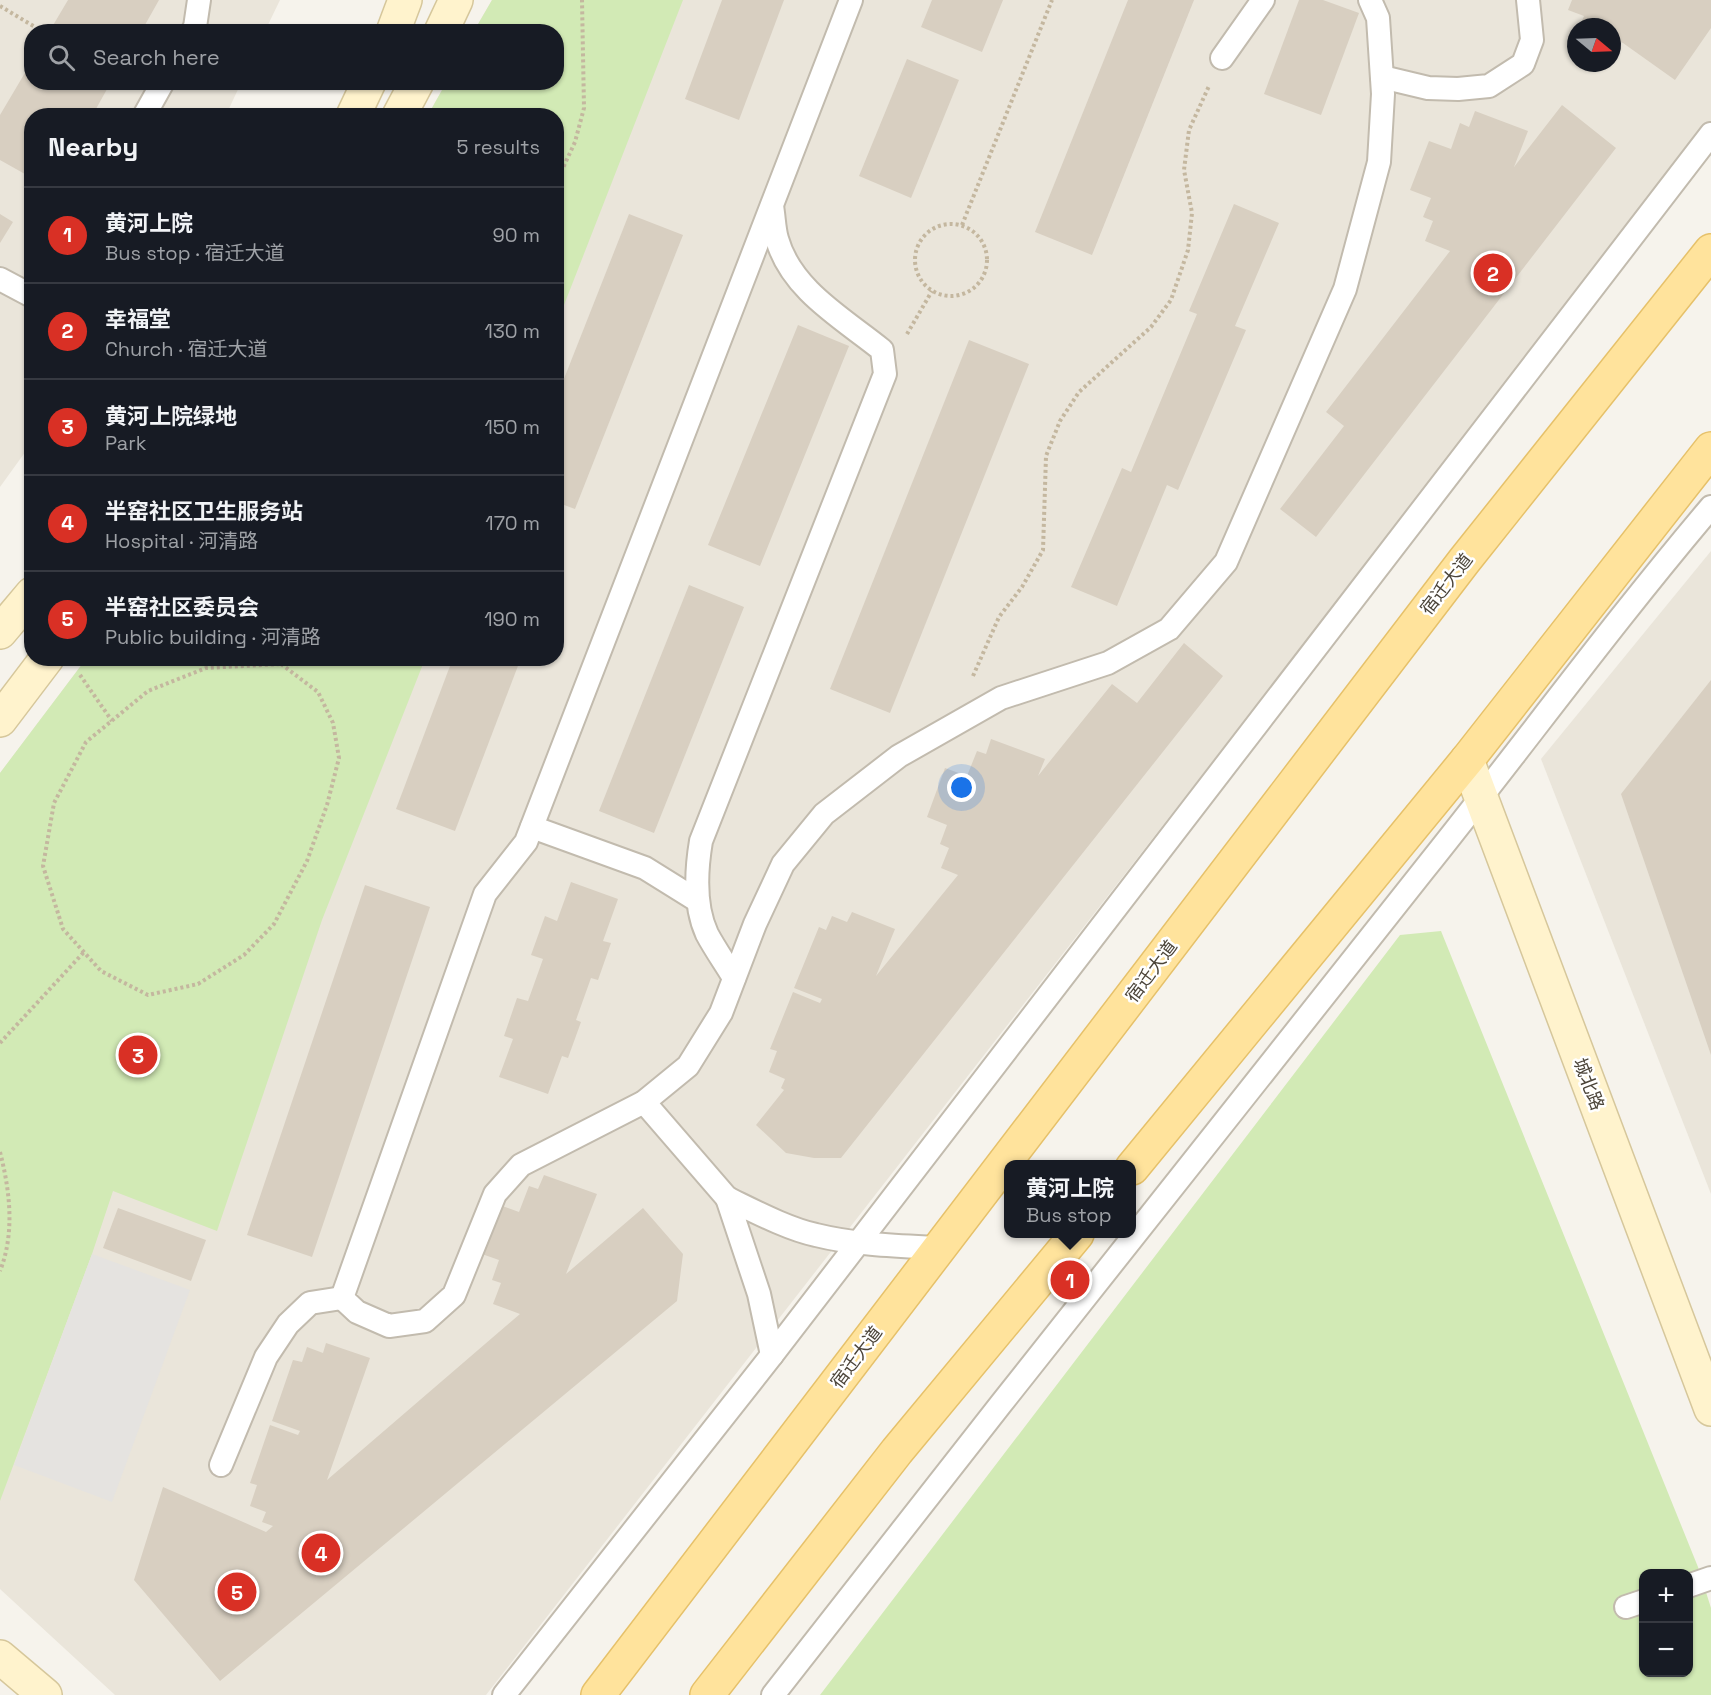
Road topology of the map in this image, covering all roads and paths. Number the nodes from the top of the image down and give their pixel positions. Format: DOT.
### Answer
graph roads {
  1 [pos="199,0"];
  2 [pos="405,0"];
  3 [pos="456,0"];
  4 [pos="582,0"];
  5 [pos="851,0"];
  6 [pos="1052,0"];
  7 [pos="1263,0"];
  8 [pos="1370,0"];
  9 [pos="1528,0"];
  10 [pos="0,6"];
  11 [pos="29,24"];
  12 [pos="195,24"];
  13 [pos="396,24"];
  14 [pos="445,24"];
  15 [pos="1222,58"];
  16 [pos="1382,77"];
  17 [pos="159,90"];
  18 [pos="365,90"];
  19 [pos="413,90"];
  20 [pos="148,108"];
  21 [pos="357,108"];
  22 [pos="403,108"];
  23 [pos="1711,134"];
  24 [pos="564,165"];
  25 [pos="772,205"];
  26 [pos="962,225"];
  27 [pos="1711,251"];
  28 [pos="0,279"];
  29 [pos="24,292"];
  30 [pos="1711,449"];
  31 [pos="1711,507"];
  32 [pos="24,604"];
  33 [pos="0,632"];
  34 [pos="58,666"];
  35 [pos="64,666"];
  36 [pos="244,666"];
  37 [pos="284,666"];
  38 [pos="970,715"];
  39 [pos="0,720"];
  40 [pos="112,721"];
  41 [pos="1467,759"];
  42 [pos="1481,798"];
  43 [pos="532,827"];
  44 [pos="699,901"];
  45 [pos="84,952"];
  46 [pos="734,978"];
  47 [pos="0,1043"];
  48 [pos="644,1102"];
  49 [pos="0,1152"];
  50 [pos="1007,1160"];
  51 [pos="1136,1161"];
  52 [pos="1004,1164"];
  53 [pos="727,1198"];
  54 [pos="1136,1232"];
  55 [pos="1073,1238"];
  56 [pos="1132,1238"];
  57 [pos="859,1241"];
  58 [pos="940,1248"];
  59 [pos="0,1271"];
  60 [pos="342,1299"];
  61 [pos="772,1355"];
  62 [pos="1711,1409"];
  63 [pos="220,1465"];
  64 [pos="1711,1578"];
  65 [pos="1693,1585"];
  66 [pos="0,1657"];
  67 [pos="45,1695"];
  68 [pos="504,1695"];
  69 [pos="598,1695"];
  70 [pos="707,1695"];
  71 [pos="773,1695"];
  1 -- 12 [label="lane"];
  2 -- 13 [label="street"];
  3 -- 14 [label="street"];
  4 -- 24 [label="path"];
  5 -- 25 [label="lane"];
  6 -- 26 [label="path"];
  7 -- 15 [label="lane"];
  8 -- 16 [label="lane"];
  9 -- 16 [label="lane"];
  10 -- 11 [label="path"];
  15 -- 38 [label="path"];
  16 -- 38 [label="lane"];
  17 -- 20 [label="lane"];
  18 -- 21 [label="street"];
  19 -- 22 [label="street"];
  23 -- 57 [label="lane"];
  25 -- 43 [label="lane"];
  25 -- 44 [label="lane"];
  26 -- 26 [label="path"];
  27 -- 50 [label="main road, 宿迁大道"];
  28 -- 29 [label="lane"];
  30 -- 41 [label="main road"];
  31 -- 42 [label="lane"];
  32 -- 33 [label="street"];
  34 -- 39 [label="street"];
  35 -- 40 [label="path"];
  36 -- 40 [label="path"];
  37 -- 45 [label="path"];
  38 -- 46 [label="lane"];
  40 -- 45 [label="path"];
  41 -- 42 [label="street, 城北路"];
  41 -- 51 [label="main road"];
  42 -- 54 [label="lane"];
  42 -- 62 [label="street, 城北路"];
  43 -- 44 [label="lane"];
  43 -- 60 [label="lane"];
  44 -- 46 [label="lane"];
  45 -- 47 [label="path"];
  46 -- 48 [label="lane"];
  48 -- 53 [label="lane"];
  48 -- 60 [label="lane"];
  49 -- 59 [label="path"];
  52 -- 58 [label="main road, 宿迁大道"];
  53 -- 57 [label="lane"];
  53 -- 61 [label="lane"];
  55 -- 70 [label="main road"];
  56 -- 71 [label="lane"];
  57 -- 58 [label="lane"];
  57 -- 61 [label="lane"];
  58 -- 69 [label="main road, 宿迁大道"];
  60 -- 63 [label="lane"];
  61 -- 68 [label="lane"];
  64 -- 65 [label="lane"];
  66 -- 67 [label="street"];
}
